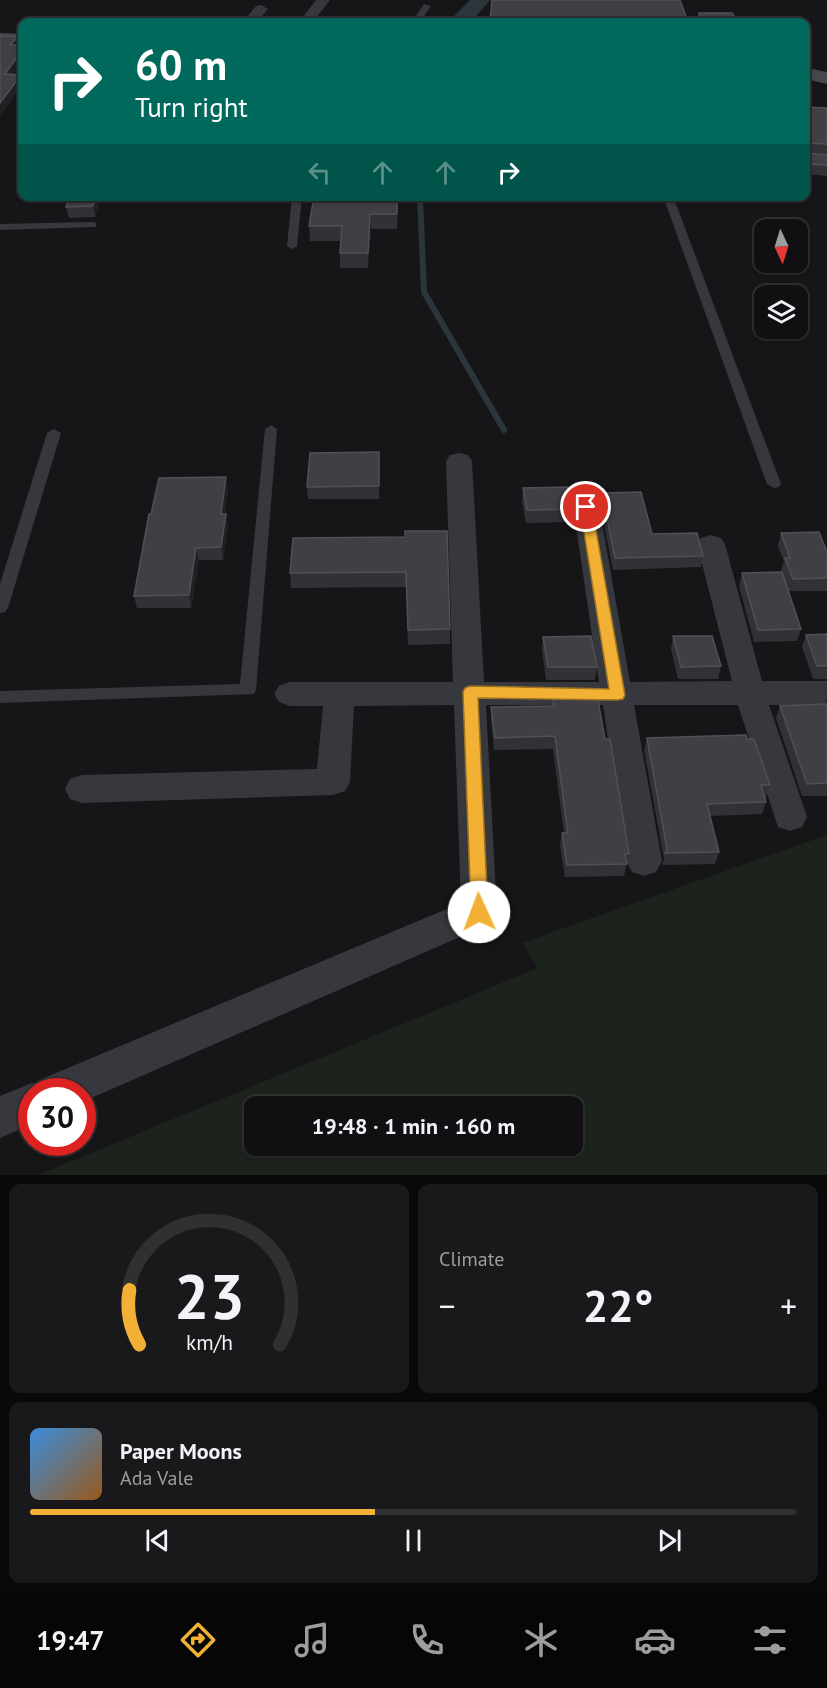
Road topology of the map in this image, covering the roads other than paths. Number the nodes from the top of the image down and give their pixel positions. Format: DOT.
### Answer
graph roads {
  1 [pos="323,0"];
  2 [pos="427,6"];
  3 [pos="261,9"];
  4 [pos="253,18"];
  5 [pos="309,18"];
  6 [pos="419,18"];
  7 [pos="0,38"];
  8 [pos="18,39"];
  9 [pos="810,75"];
  10 [pos="827,78"];
  11 [pos="296,201"];
  12 [pos="670,201"];
  13 [pos="92,225"];
  14 [pos="0,227"];
  15 [pos="291,246"];
  16 [pos="271,429"];
  17 [pos="54,433"];
  18 [pos="459,461"];
  19 [pos="774,484"];
  20 [pos="586,507"];
  21 [pos="711,544"];
  22 [pos="0,608"];
  23 [pos="470,692"];
  24 [pos="750,693"];
  25 [pos="827,693"];
  26 [pos="291,694"];
  27 [pos="339,694"];
  28 [pos="617,695"];
  29 [pos="0,697"];
  30 [pos="82,789"];
  31 [pos="790,817"];
  32 [pos="644,861"];
  33 [pos="91,1078"];
  34 [pos="18,1109"];
  35 [pos="0,1117"];
  1 -- 5 [label="street"];
  2 -- 6 [label="lane"];
  3 -- 4 [label="street"];
  7 -- 8 [label="main road"];
  9 -- 10 [label="main road"];
  11 -- 15 [label="lane"];
  12 -- 19 [label="lane"];
  13 -- 14 [label="lane"];
  16 -- 29 [label="lane"];
  17 -- 22 [label="lane"];
  18 -- 23 [label="street"];
  20 -- 28 [label="street"];
  21 -- 24 [label="street"];
  23 -- 27 [label="street"];
  23 -- 28 [label="street"];
  23 -- 33 [label="street"];
  24 -- 25 [label="street"];
  24 -- 28 [label="street"];
  24 -- 31 [label="street"];
  26 -- 27 [label="street"];
  27 -- 30 [label="street"];
  28 -- 32 [label="street"];
  34 -- 35 [label="street"];
}
